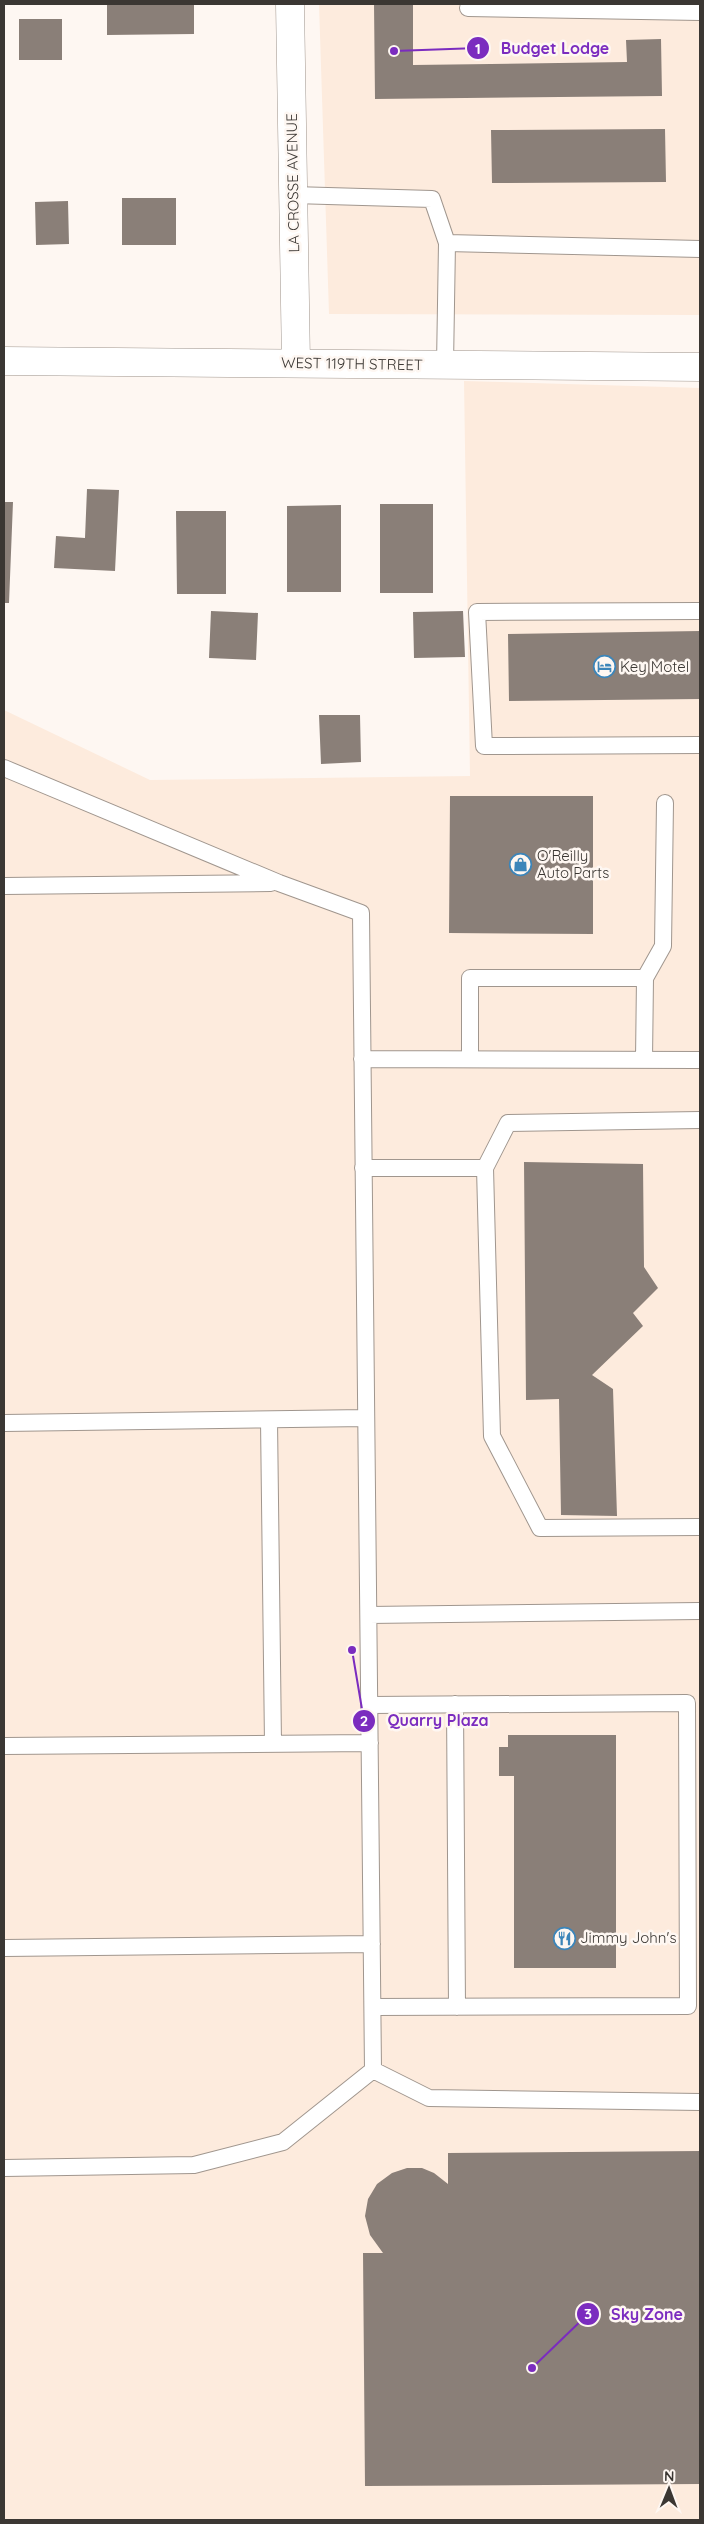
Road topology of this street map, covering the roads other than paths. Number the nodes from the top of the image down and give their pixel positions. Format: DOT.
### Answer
graph roads {
  1 [pos="290,4"];
  2 [pos="468,8"];
  3 [pos="700,12"];
  4 [pos="293,195"];
  5 [pos="447,243"];
  6 [pos="700,249"];
  7 [pos="4,361"];
  8 [pos="296,363"];
  9 [pos="445,365"];
  10 [pos="700,368"];
  11 [pos="700,611"];
  12 [pos="700,745"];
  13 [pos="4,768"];
  14 [pos="665,803"];
  15 [pos="279,883"];
  16 [pos="4,886"];
  17 [pos="645,978"];
  18 [pos="362,1059"];
  19 [pos="470,1059"];
  20 [pos="699,1059"];
  21 [pos="644,1060"];
  22 [pos="700,1120"];
  23 [pos="364,1168"];
  24 [pos="485,1168"];
  25 [pos="366,1418"];
  26 [pos="269,1420"];
  27 [pos="4,1423"];
  28 [pos="700,1527"];
  29 [pos="700,1611"];
  30 [pos="368,1615"];
  31 [pos="455,1704"];
  32 [pos="370,1705"];
  33 [pos="370,1742"];
  34 [pos="273,1743"];
  35 [pos="4,1746"];
  36 [pos="372,1944"];
  37 [pos="4,1948"];
  38 [pos="373,2007"];
  39 [pos="456,2007"];
  40 [pos="373,2070"];
  41 [pos="700,2102"];
  42 [pos="4,2168"];
  1 -- 4 [label="street, LA CROSSE AVENUE"];
  2 -- 3 [label="lane"];
  4 -- 5 [label="lane"];
  4 -- 8 [label="street, LA CROSSE AVENUE"];
  5 -- 6 [label="lane"];
  5 -- 9 [label="lane"];
  7 -- 8 [label="street, WEST 119TH STREET"];
  8 -- 9 [label="street, WEST 119TH STREET"];
  9 -- 10 [label="street, WEST 119TH STREET"];
  11 -- 12 [label="lane"];
  13 -- 15 [label="lane"];
  14 -- 17 [label="lane"];
  15 -- 16 [label="lane"];
  15 -- 18 [label="lane"];
  17 -- 19 [label="lane"];
  17 -- 21 [label="lane"];
  18 -- 19 [label="lane"];
  18 -- 23 [label="lane"];
  19 -- 21 [label="lane"];
  20 -- 21 [label="lane"];
  22 -- 24 [label="lane"];
  23 -- 24 [label="lane"];
  23 -- 25 [label="lane"];
  24 -- 28 [label="lane"];
  25 -- 26 [label="lane"];
  25 -- 30 [label="lane"];
  26 -- 27 [label="lane"];
  26 -- 34 [label="lane"];
  29 -- 30 [label="lane"];
  30 -- 32 [label="lane"];
  31 -- 32 [label="lane"];
  31 -- 39 [label="lane"];
  31 -- 39 [label="lane"];
  32 -- 33 [label="lane"];
  33 -- 34 [label="lane"];
  33 -- 36 [label="lane"];
  34 -- 35 [label="lane"];
  36 -- 37 [label="lane"];
  36 -- 38 [label="lane"];
  38 -- 39 [label="lane"];
  38 -- 40 [label="lane"];
  40 -- 41 [label="lane"];
  40 -- 42 [label="lane"];
}
